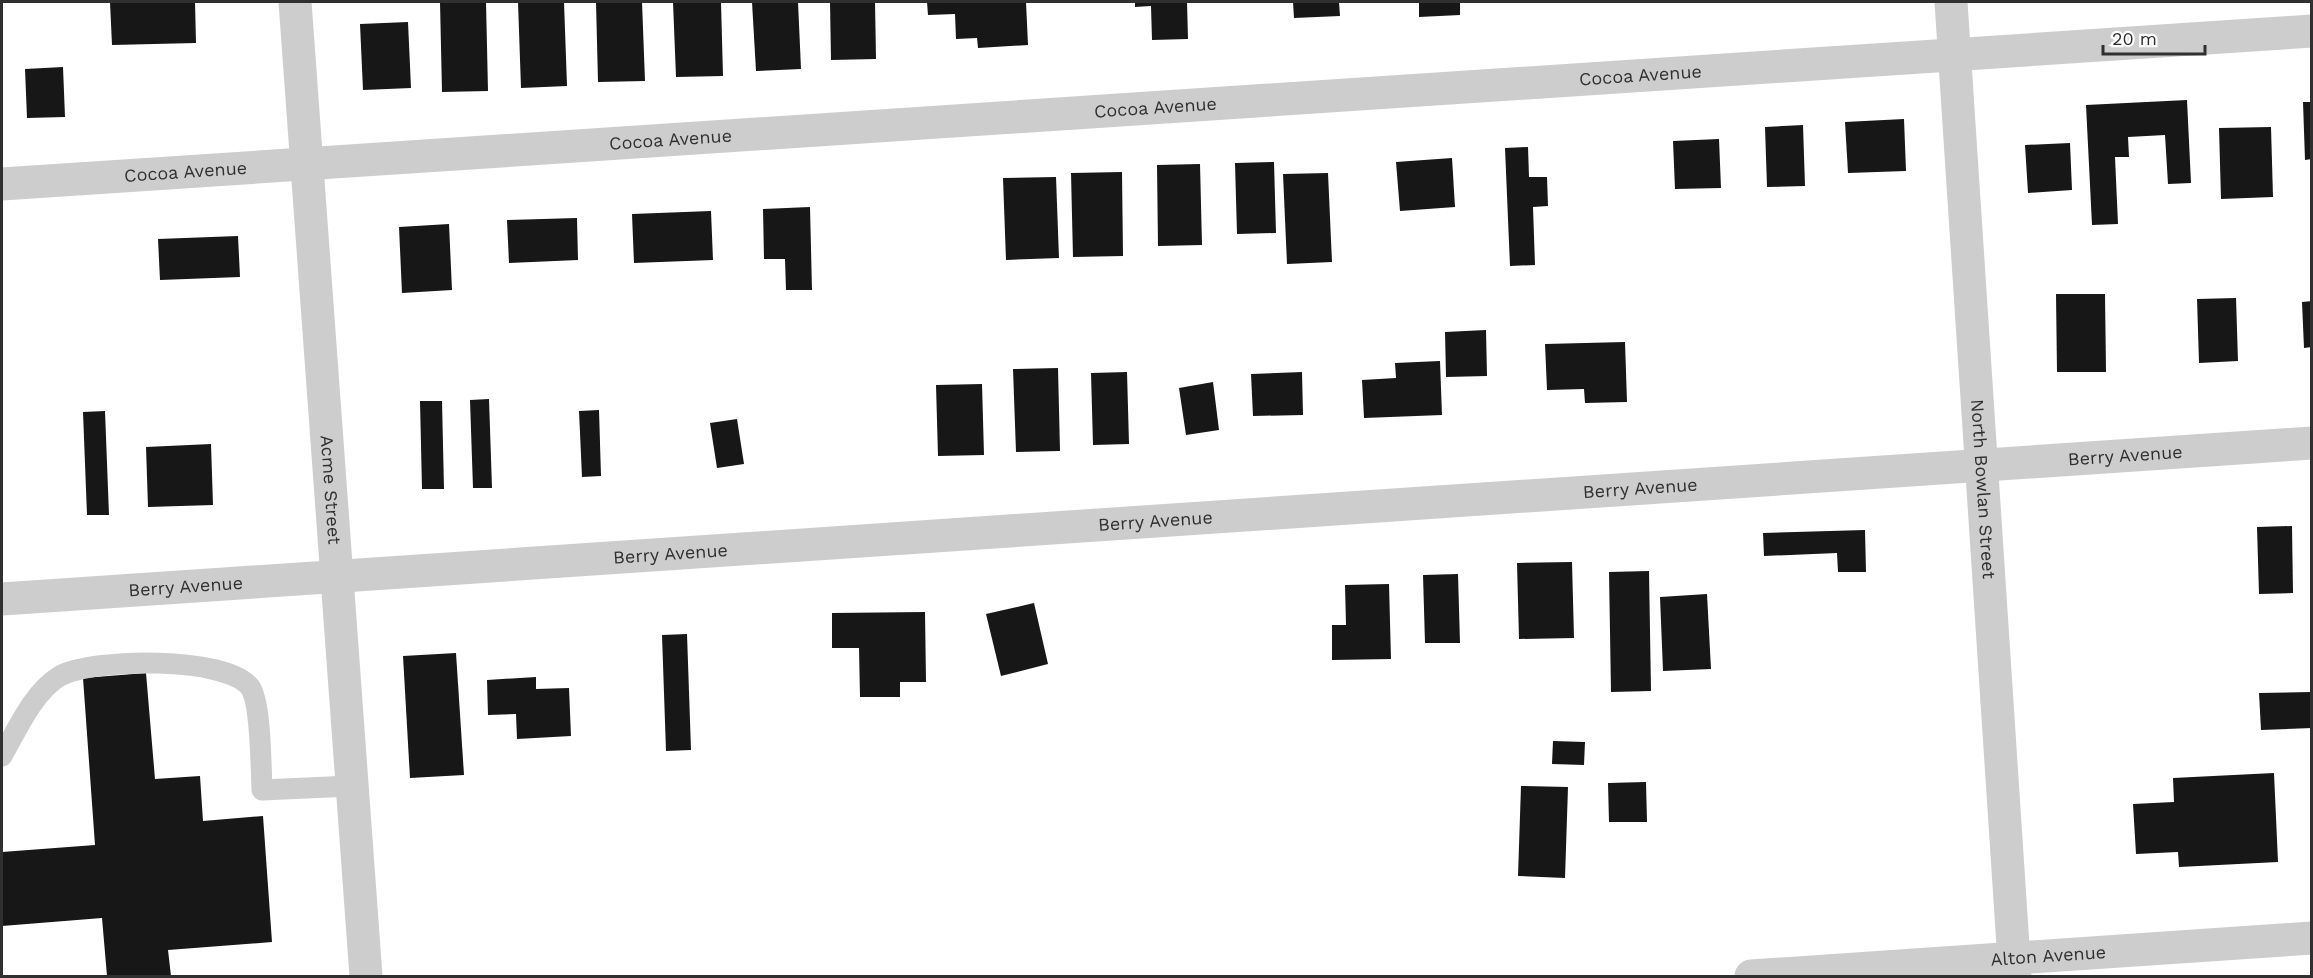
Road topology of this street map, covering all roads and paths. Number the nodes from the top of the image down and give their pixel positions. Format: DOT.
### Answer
graph roads {
  1 [pos="295,2"];
  2 [pos="1951,2"];
  3 [pos="2312,31"];
  4 [pos="1955,55"];
  5 [pos="307,164"];
  6 [pos="2,184"];
  7 [pos="2312,443"];
  8 [pos="1980,466"];
  9 [pos="335,576"];
  10 [pos="2,599"];
  11 [pos="2,756"];
  12 [pos="351,786"];
  13 [pos="2312,938"];
  14 [pos="2014,968"];
  15 [pos="366,976"];
  16 [pos="1751,976"];
  1 -- 5 [label="street, Acme Street"];
  2 -- 4 [label="street, North Bowlan Street"];
  3 -- 4 [label="street, Cocoa Avenue"];
  4 -- 5 [label="street, Cocoa Avenue"];
  4 -- 8 [label="street, North Bowlan Street"];
  5 -- 6 [label="street, Cocoa Avenue"];
  5 -- 9 [label="street, Acme Street"];
  7 -- 8 [label="street, Berry Avenue"];
  8 -- 9 [label="street, Berry Avenue"];
  8 -- 14 [label="street, North Bowlan Street"];
  9 -- 10 [label="street, Berry Avenue"];
  9 -- 12 [label="street, Acme Street"];
  11 -- 12 [label="lane"];
  12 -- 15 [label="street, Acme Street"];
  13 -- 14 [label="street, Alton Avenue"];
  14 -- 16 [label="street, Alton Avenue"];
}
